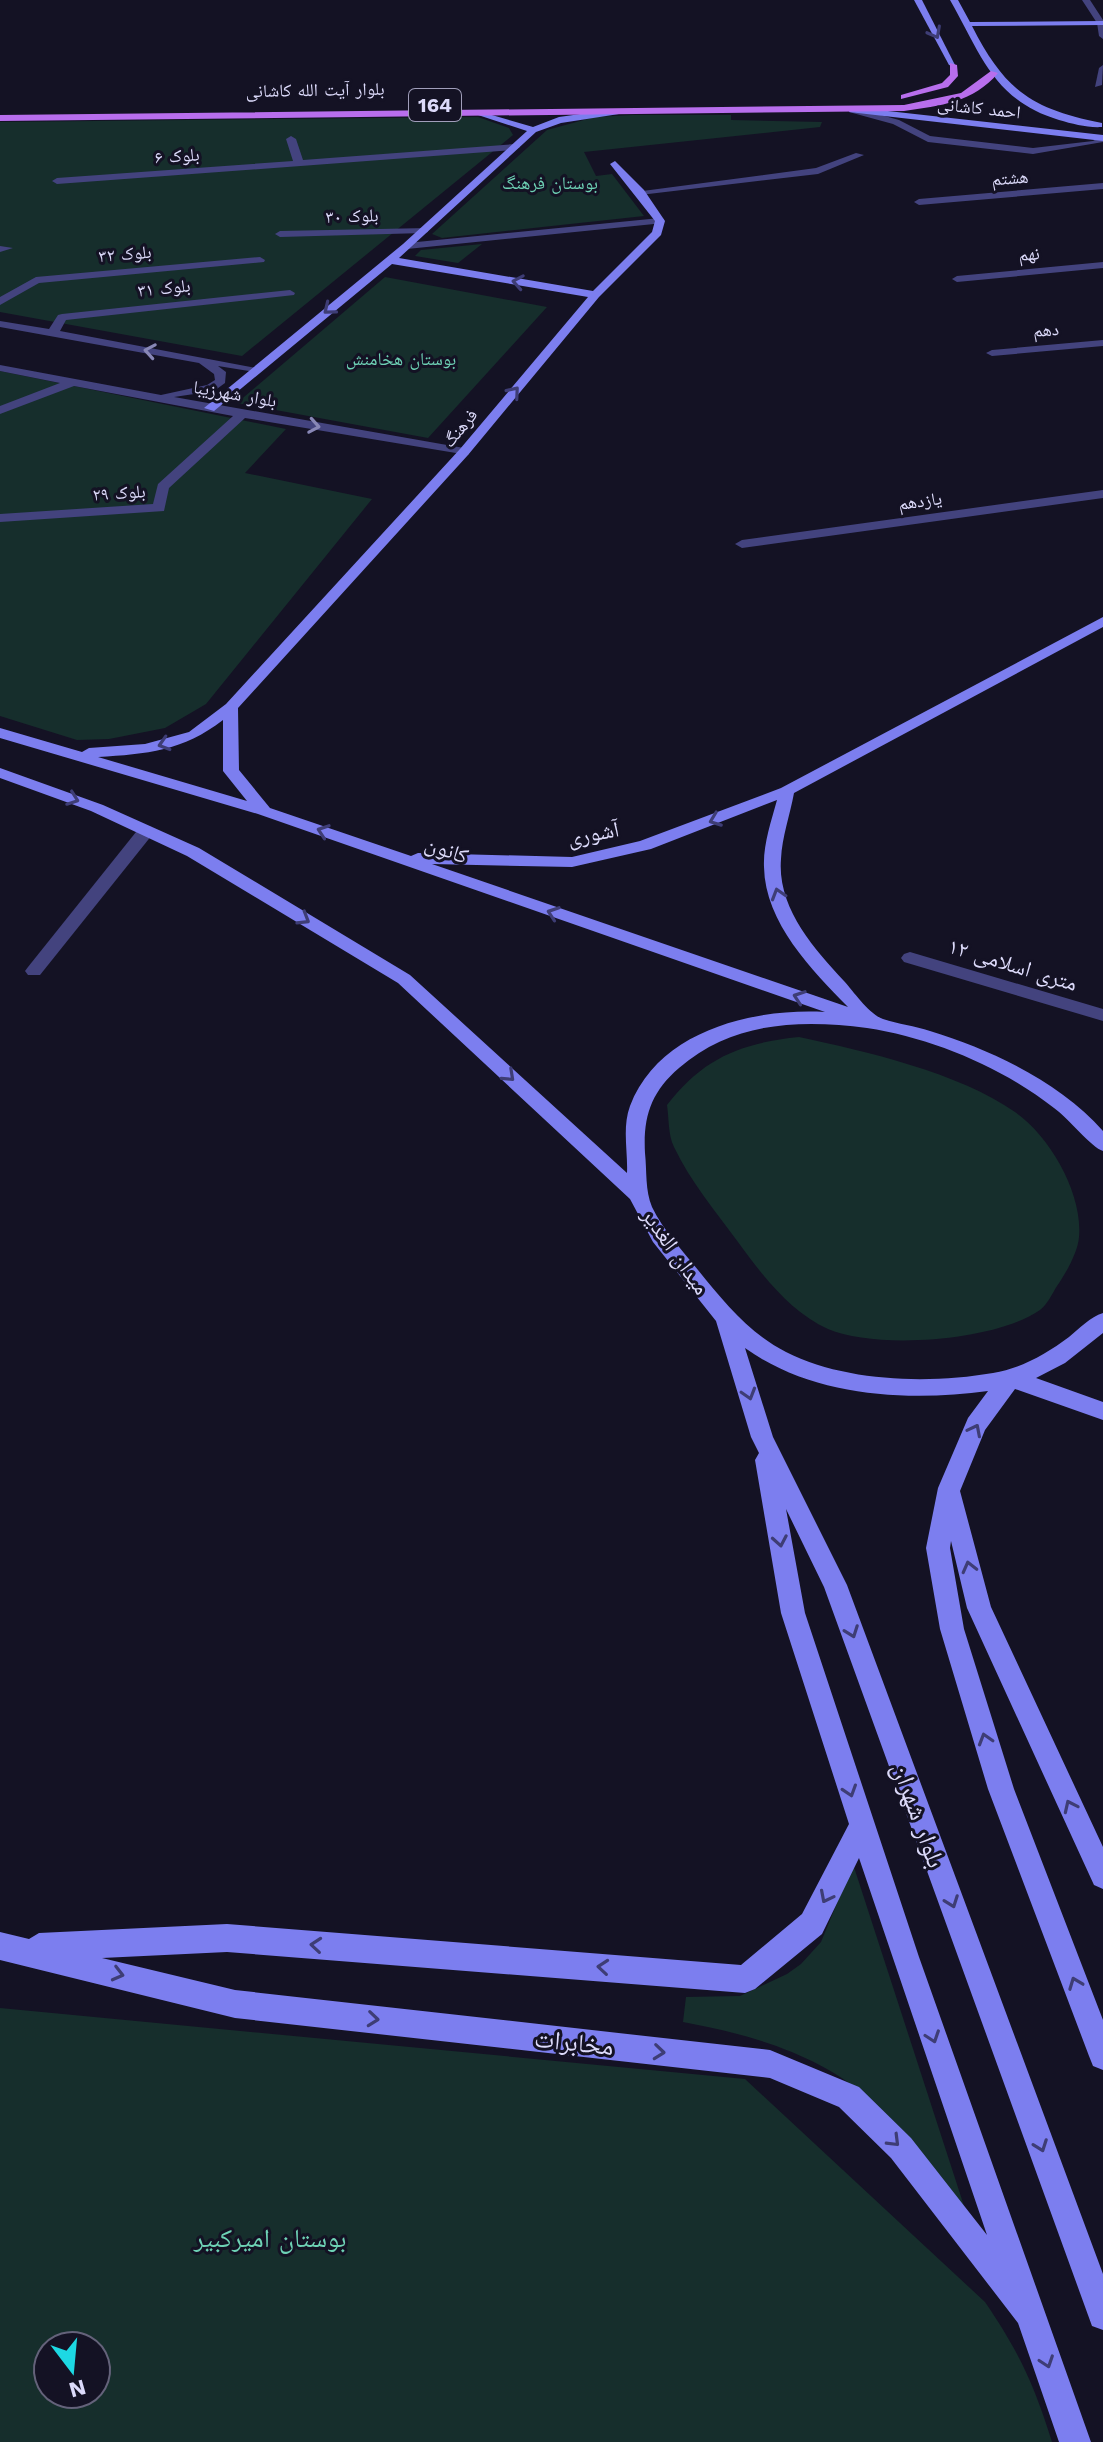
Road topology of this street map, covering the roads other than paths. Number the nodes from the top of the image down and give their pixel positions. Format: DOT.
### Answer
graph roads {
  1 [pos="918,0"];
  2 [pos="1086,0"];
  3 [pos="956,2"];
  4 [pos="968,9"];
  5 [pos="981,12"];
  6 [pos="1051,23"];
  7 [pos="1102,23"];
  8 [pos="968,24"];
  9 [pos="1103,36"];
  10 [pos="953,65"];
  11 [pos="1103,68"];
  12 [pos="994,73"];
  13 [pos="1098,85"];
  14 [pos="0,109"];
  15 [pos="852,110"];
  16 [pos="620,112"];
  17 [pos="481,113"];
  18 [pos="0,118"];
  19 [pos="896,122"];
  20 [pos="1103,125"];
  21 [pos="533,130"];
  22 [pos="291,139"];
  23 [pos="1101,140"];
  24 [pos="515,147"];
  25 [pos="859,155"];
  26 [pos="299,163"];
  27 [pos="615,164"];
  28 [pos="57,181"];
  29 [pos="1103,186"];
  30 [pos="640,192"];
  31 [pos="919,202"];
  32 [pos="660,221"];
  33 [pos="424,230"];
  34 [pos="280,234"];
  35 [pos="407,246"];
  36 [pos="260,260"];
  37 [pos="390,260"];
  38 [pos="1103,265"];
  39 [pos="957,279"];
  40 [pos="290,293"];
  41 [pos="595,295"];
  42 [pos="0,302"];
  43 [pos="0,324"];
  44 [pos="53,333"];
  45 [pos="1103,343"];
  46 [pos="992,353"];
  47 [pos="191,358"];
  48 [pos="0,368"];
  49 [pos="255,369"];
  50 [pos="73,382"];
  51 [pos="143,396"];
  52 [pos="210,408"];
  53 [pos="0,410"];
  54 [pos="242,414"];
  55 [pos="464,452"];
  56 [pos="1103,494"];
  57 [pos="0,518"];
  58 [pos="742,544"];
  59 [pos="1103,621"];
  60 [pos="231,707"];
  61 [pos="0,733"];
  62 [pos="73,754"];
  63 [pos="0,773"];
  64 [pos="787,791"];
  65 [pos="264,811"];
  66 [pos="146,831"];
  67 [pos="397,856"];
  68 [pos="910,958"];
  69 [pos="34,971"];
  70 [pos="1103,1015"];
  71 [pos="873,1022"];
  72 [pos="1061,1101"];
  73 [pos="1103,1121"];
  74 [pos="1103,1144"];
  75 [pos="639,1196"];
  76 [pos="726,1319"];
  77 [pos="1103,1321"];
  78 [pos="1010,1378"];
  79 [pos="1103,1411"];
  80 [pos="762,1437"];
  81 [pos="949,1488"];
  82 [pos="861,1827"];
  83 [pos="1103,1876"];
  84 [pos="8,1947"];
  85 [pos="1103,2056"];
  86 [pos="1031,2315"];
  87 [pos="1103,2315"];
  88 [pos="1075,2442"];
  1 -- 10 [label="street, one-way"];
  2 -- 7 [label="street"];
  3 -- 4 [label="street"];
  3 -- 8 [label="street, احمد کاشانی"];
  5 -- 6 [label="street"];
  6 -- 7 [label="street"];
  6 -- 8 [label="street"];
  7 -- 9 [label="street"];
  8 -- 12 [label="street, احمد کاشانی"];
  10 -- 14 [label="main road, بلوار آیت الله کاشانی / 164"];
  11 -- 13 [label="street"];
  12 -- 15 [label="main road, بلوار آیت الله کاشانی"];
  12 -- 20 [label="street, احمد کاشانی"];
  15 -- 16 [label="main road, بلوار آیت الله کاشانی / 164"];
  15 -- 19 [label="street"];
  15 -- 23 [label="street, احمد کاشانی / 164"];
  16 -- 17 [label="main road, بلوار آیت الله کاشانی / 164"];
  16 -- 21 [label="street"];
  17 -- 18 [label="main road, بلوار آیت الله کاشانی / 164"];
  17 -- 21 [label="street"];
  19 -- 23 [label="street"];
  19 -- 23 [label="street"];
  21 -- 24 [label="street"];
  22 -- 26 [label="street"];
  24 -- 26 [label="street, بلوک ۶"];
  24 -- 33 [label="street"];
  25 -- 30 [label="street"];
  26 -- 28 [label="street, بلوک ۶"];
  27 -- 30 [label="street"];
  29 -- 31 [label="street, هشتم"];
  30 -- 32 [label="street"];
  32 -- 35 [label="street"];
  32 -- 41 [label="street, فرهنگ"];
  33 -- 34 [label="street, بلوک ۳۰"];
  33 -- 35 [label="street"];
  35 -- 37 [label="street"];
  36 -- 42 [label="street, بلوک ۳۲"];
  41 -- 37 [label="street, one-way"];
  37 -- 49 [label="street, one-way"];
  38 -- 39 [label="street, نهم"];
  40 -- 44 [label="street, بلوک ۳۱"];
  55 -- 41 [label="street, فرهنگ, one-way"];
  43 -- 44 [label="street, بلوار شهرزیبا"];
  47 -- 44 [label="street, بلوار شهرزیبا, one-way"];
  45 -- 46 [label="street, دهم"];
  47 -- 49 [label="street, بلوار شهرزیبا"];
  47 -- 51 [label="street"];
  48 -- 50 [label="street, بلوار شهرزیبا"];
  49 -- 52 [label="street"];
  50 -- 51 [label="street, بلوار شهرزیبا"];
  50 -- 53 [label="street"];
  51 -- 52 [label="street, بلوار شهرزیبا"];
  52 -- 54 [label="street, بلوار شهرزیبا"];
  54 -- 55 [label="street, بلوار شهرزیبا, one-way"];
  54 -- 57 [label="street, بلوک ۲۹"];
  55 -- 60 [label="street, فرهنگ"];
  56 -- 58 [label="street, یازدهم"];
  59 -- 64 [label="street, آشوری"];
  60 -- 62 [label="street, فرهنگ, one-way"];
  60 -- 65 [label="street"];
  61 -- 62 [label="street, کانون"];
  62 -- 65 [label="street, کانون"];
  63 -- 66 [label="street, one-way"];
  64 -- 67 [label="street, آشوری, one-way"];
  71 -- 64 [label="street, one-way"];
  67 -- 65 [label="street, کانون, one-way"];
  66 -- 69 [label="street"];
  66 -- 75 [label="street, one-way"];
  71 -- 67 [label="street, کانون, one-way"];
  68 -- 70 [label="street, ۱۲ متری اسلامی"];
  71 -- 72 [label="street, میدان الغدیر"];
  71 -- 75 [label="street, میدان الغدیر"];
  72 -- 73 [label="street"];
  72 -- 74 [label="street, میدان الغدیر"];
  75 -- 76 [label="street, میدان الغدیر"];
  76 -- 78 [label="street, میدان الغدیر"];
  76 -- 80 [label="street, بلوار شهران, one-way"];
  77 -- 78 [label="street, میدان الغدیر"];
  78 -- 79 [label="street"];
  81 -- 78 [label="street, one-way"];
  80 -- 82 [label="street, one-way"];
  80 -- 87 [label="street, بلوار شهران, one-way"];
  83 -- 81 [label="street, one-way"];
  85 -- 81 [label="street, one-way"];
  82 -- 84 [label="street, مخابرات, one-way"];
  82 -- 86 [label="street, one-way"];
  84 -- 86 [label="street, مخابرات, one-way"];
  86 -- 88 [label="street, one-way"];
}
